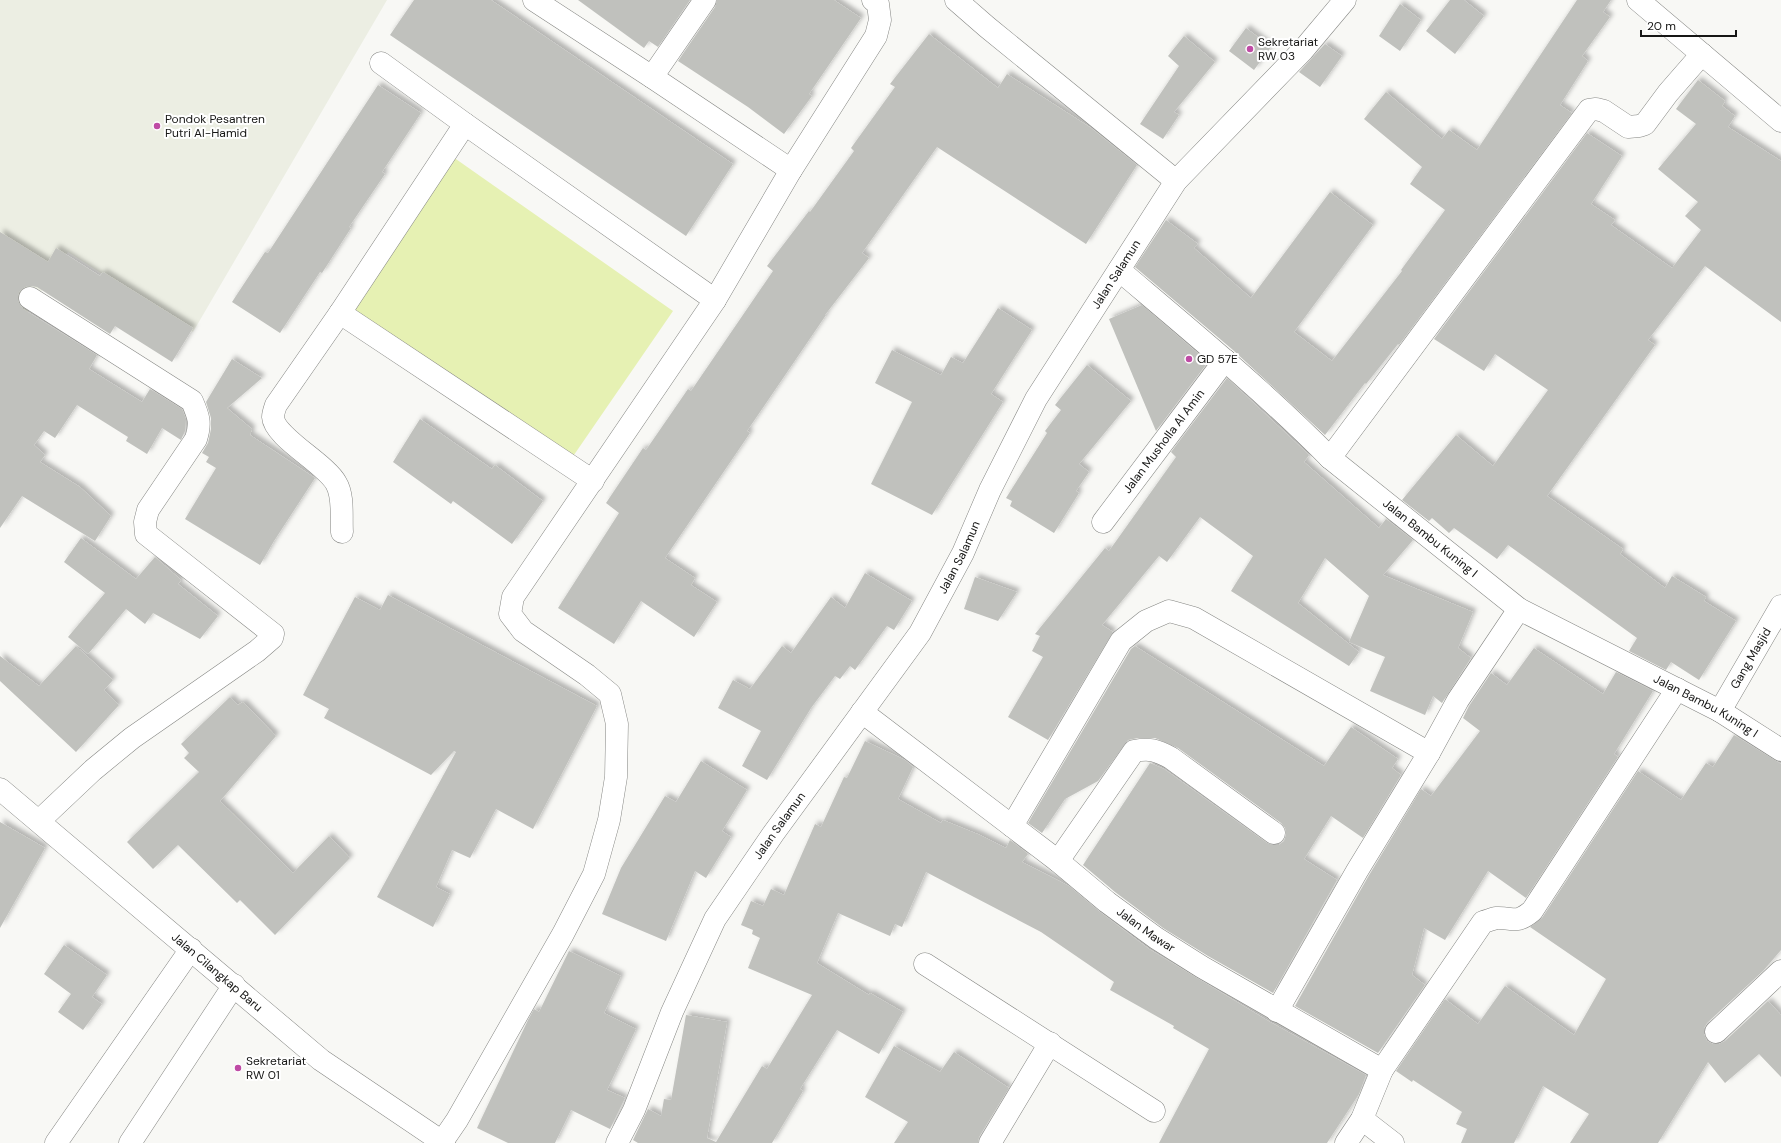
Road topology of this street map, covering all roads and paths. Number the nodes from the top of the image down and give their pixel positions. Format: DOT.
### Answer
graph roads {
  1 [pos="534,0"];
  2 [pos="705,0"];
  3 [pos="873,0"];
  4 [pos="956,0"];
  5 [pos="1345,0"];
  6 [pos="1638,0"];
  7 [pos="1702,54"];
  8 [pos="381,63"];
  9 [pos="652,77"];
  10 [pos="1781,121"];
  11 [pos="465,124"];
  12 [pos="791,170"];
  13 [pos="1176,181"];
  14 [pos="1119,270"];
  15 [pos="30,298"];
  16 [pos="715,300"];
  17 [pos="340,313"];
  18 [pos="1225,360"];
  19 [pos="1330,458"];
  20 [pos="593,481"];
  21 [pos="1103,522"];
  22 [pos="342,532"];
  23 [pos="1781,606"];
  24 [pos="1519,609"];
  25 [pos="1677,689"];
  26 [pos="1720,711"];
  27 [pos="862,712"];
  28 [pos="1781,750"];
  29 [pos="1429,753"];
  30 [pos="0,789"];
  31 [pos="39,821"];
  32 [pos="1012,826"];
  33 [pos="1274,833"];
  34 [pos="1058,861"];
  35 [pos="191,949"];
  36 [pos="926,964"];
  37 [pos="1781,971"];
  38 [pos="234,985"];
  39 [pos="1277,1011"];
  40 [pos="1716,1032"];
  41 [pos="1054,1046"];
  42 [pos="1382,1070"];
  43 [pos="1154,1111"];
  44 [pos="1362,1119"];
  45 [pos="443,1142"];
  46 [pos="56,1143"];
  47 [pos="130,1143"];
  48 [pos="617,1143"];
  49 [pos="990,1143"];
  50 [pos="1000,1143"];
  51 [pos="1346,1143"];
  52 [pos="1393,1143"];
  1 -- 9 [label="street"];
  2 -- 9 [label="street"];
  3 -- 12 [label="street"];
  4 -- 13 [label="street"];
  5 -- 13 [label="street, Jalan Salamun"];
  6 -- 7 [label="street"];
  7 -- 10 [label="street"];
  7 -- 19 [label="street"];
  8 -- 11 [label="street"];
  9 -- 12 [label="street"];
  11 -- 16 [label="street"];
  11 -- 17 [label="street"];
  12 -- 16 [label="street"];
  13 -- 14 [label="street, Jalan Salamun"];
  14 -- 18 [label="street, Jalan Bambu Kuning I"];
  14 -- 27 [label="street, Jalan Salamun"];
  15 -- 31 [label="street"];
  16 -- 20 [label="street"];
  17 -- 20 [label="street"];
  17 -- 22 [label="street"];
  18 -- 19 [label="street, Jalan Bambu Kuning I"];
  18 -- 21 [label="street, Jalan Musholla Al Amin"];
  19 -- 24 [label="street, Jalan Bambu Kuning I"];
  20 -- 45 [label="street"];
  23 -- 26 [label="street, Gang Masjid"];
  24 -- 25 [label="street, Jalan Bambu Kuning I"];
  24 -- 29 [label="street"];
  25 -- 26 [label="street, Jalan Bambu Kuning I"];
  25 -- 42 [label="street"];
  26 -- 28 [label="street, Jalan Bambu Kuning I"];
  27 -- 32 [label="street, Jalan Mawar"];
  27 -- 48 [label="street, Jalan Salamun"];
  29 -- 32 [label="street"];
  29 -- 39 [label="street"];
  30 -- 31 [label="street, Jalan Cilangkap Baru"];
  31 -- 35 [label="street, Jalan Cilangkap Baru"];
  32 -- 34 [label="street, Jalan Mawar"];
  33 -- 34 [label="street"];
  34 -- 39 [label="street, Jalan Mawar"];
  35 -- 38 [label="street, Jalan Cilangkap Baru"];
  35 -- 46 [label="street"];
  36 -- 41 [label="street"];
  37 -- 40 [label="street"];
  38 -- 45 [label="street, Jalan Cilangkap Baru"];
  38 -- 47 [label="street"];
  39 -- 42 [label="street, Jalan Mawar"];
  41 -- 43 [label="street"];
  41 -- 49 [label="street"];
  41 -- 50 [label="street"];
  42 -- 44 [label="street"];
  44 -- 51 [label="street"];
  44 -- 52 [label="street"];
}
